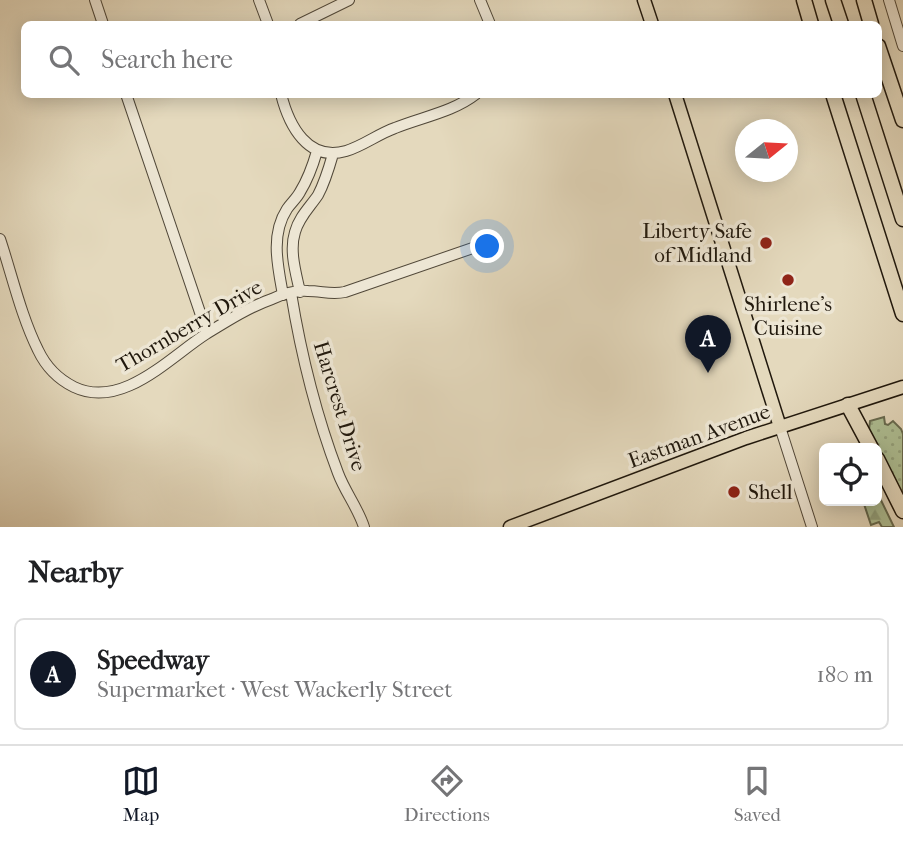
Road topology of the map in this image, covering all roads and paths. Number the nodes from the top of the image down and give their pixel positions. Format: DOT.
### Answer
graph roads {
  1 [pos="95,0"];
  2 [pos="259,0"];
  3 [pos="349,0"];
  4 [pos="480,0"];
  5 [pos="644,0"];
  6 [pos="804,0"];
  7 [pos="833,0"];
  8 [pos="864,0"];
  9 [pos="888,0"];
  10 [pos="102,21"];
  11 [pos="267,21"];
  12 [pos="306,21"];
  13 [pos="489,21"];
  14 [pos="651,21"];
  15 [pos="810,21"];
  16 [pos="840,21"];
  17 [pos="871,21"];
  18 [pos="903,46"];
  19 [pos="882,59"];
  20 [pos="127,98"];
  21 [pos="282,98"];
  22 [pos="470,98"];
  23 [pos="676,98"];
  24 [pos="835,98"];
  25 [pos="864,98"];
  26 [pos="903,120"];
  27 [pos="317,151"];
  28 [pos="333,153"];
  29 [pos="903,219"];
  30 [pos="0,239"];
  31 [pos="496,240"];
  32 [pos="291,293"];
  33 [pos="903,314"];
  34 [pos="207,333"];
  35 [pos="903,387"];
  36 [pos="848,405"];
  37 [pos="780,426"];
  38 [pos="868,443"];
  39 [pos="882,469"];
  40 [pos="903,511"];
  41 [pos="364,527"];
  42 [pos="510,527"];
  43 [pos="812,527"];
  1 -- 10 [label="street"];
  2 -- 11 [label="street"];
  3 -- 12 [label="street"];
  4 -- 13 [label="street"];
  5 -- 14 [label="main road"];
  6 -- 15 [label="highway"];
  7 -- 16 [label="highway"];
  8 -- 17 [label="highway"];
  9 -- 18 [label="street"];
  19 -- 26 [label="highway"];
  20 -- 34 [label="street"];
  21 -- 27 [label="street"];
  22 -- 28 [label="street"];
  23 -- 37 [label="main road"];
  24 -- 33 [label="highway"];
  25 -- 29 [label="highway"];
  27 -- 28 [label="street"];
  27 -- 32 [label="street"];
  28 -- 32 [label="street"];
  30 -- 34 [label="street, Thornberry Drive"];
  31 -- 32 [label="street"];
  32 -- 34 [label="street, Thornberry Drive"];
  32 -- 41 [label="street, Harcrest Drive"];
  35 -- 36 [label="main road, Eastman Avenue"];
  36 -- 37 [label="main road, Eastman Avenue"];
  36 -- 38 [label="highway"];
  37 -- 42 [label="main road, Eastman Avenue"];
  37 -- 43 [label="street"];
  39 -- 40 [label="highway"];
}
